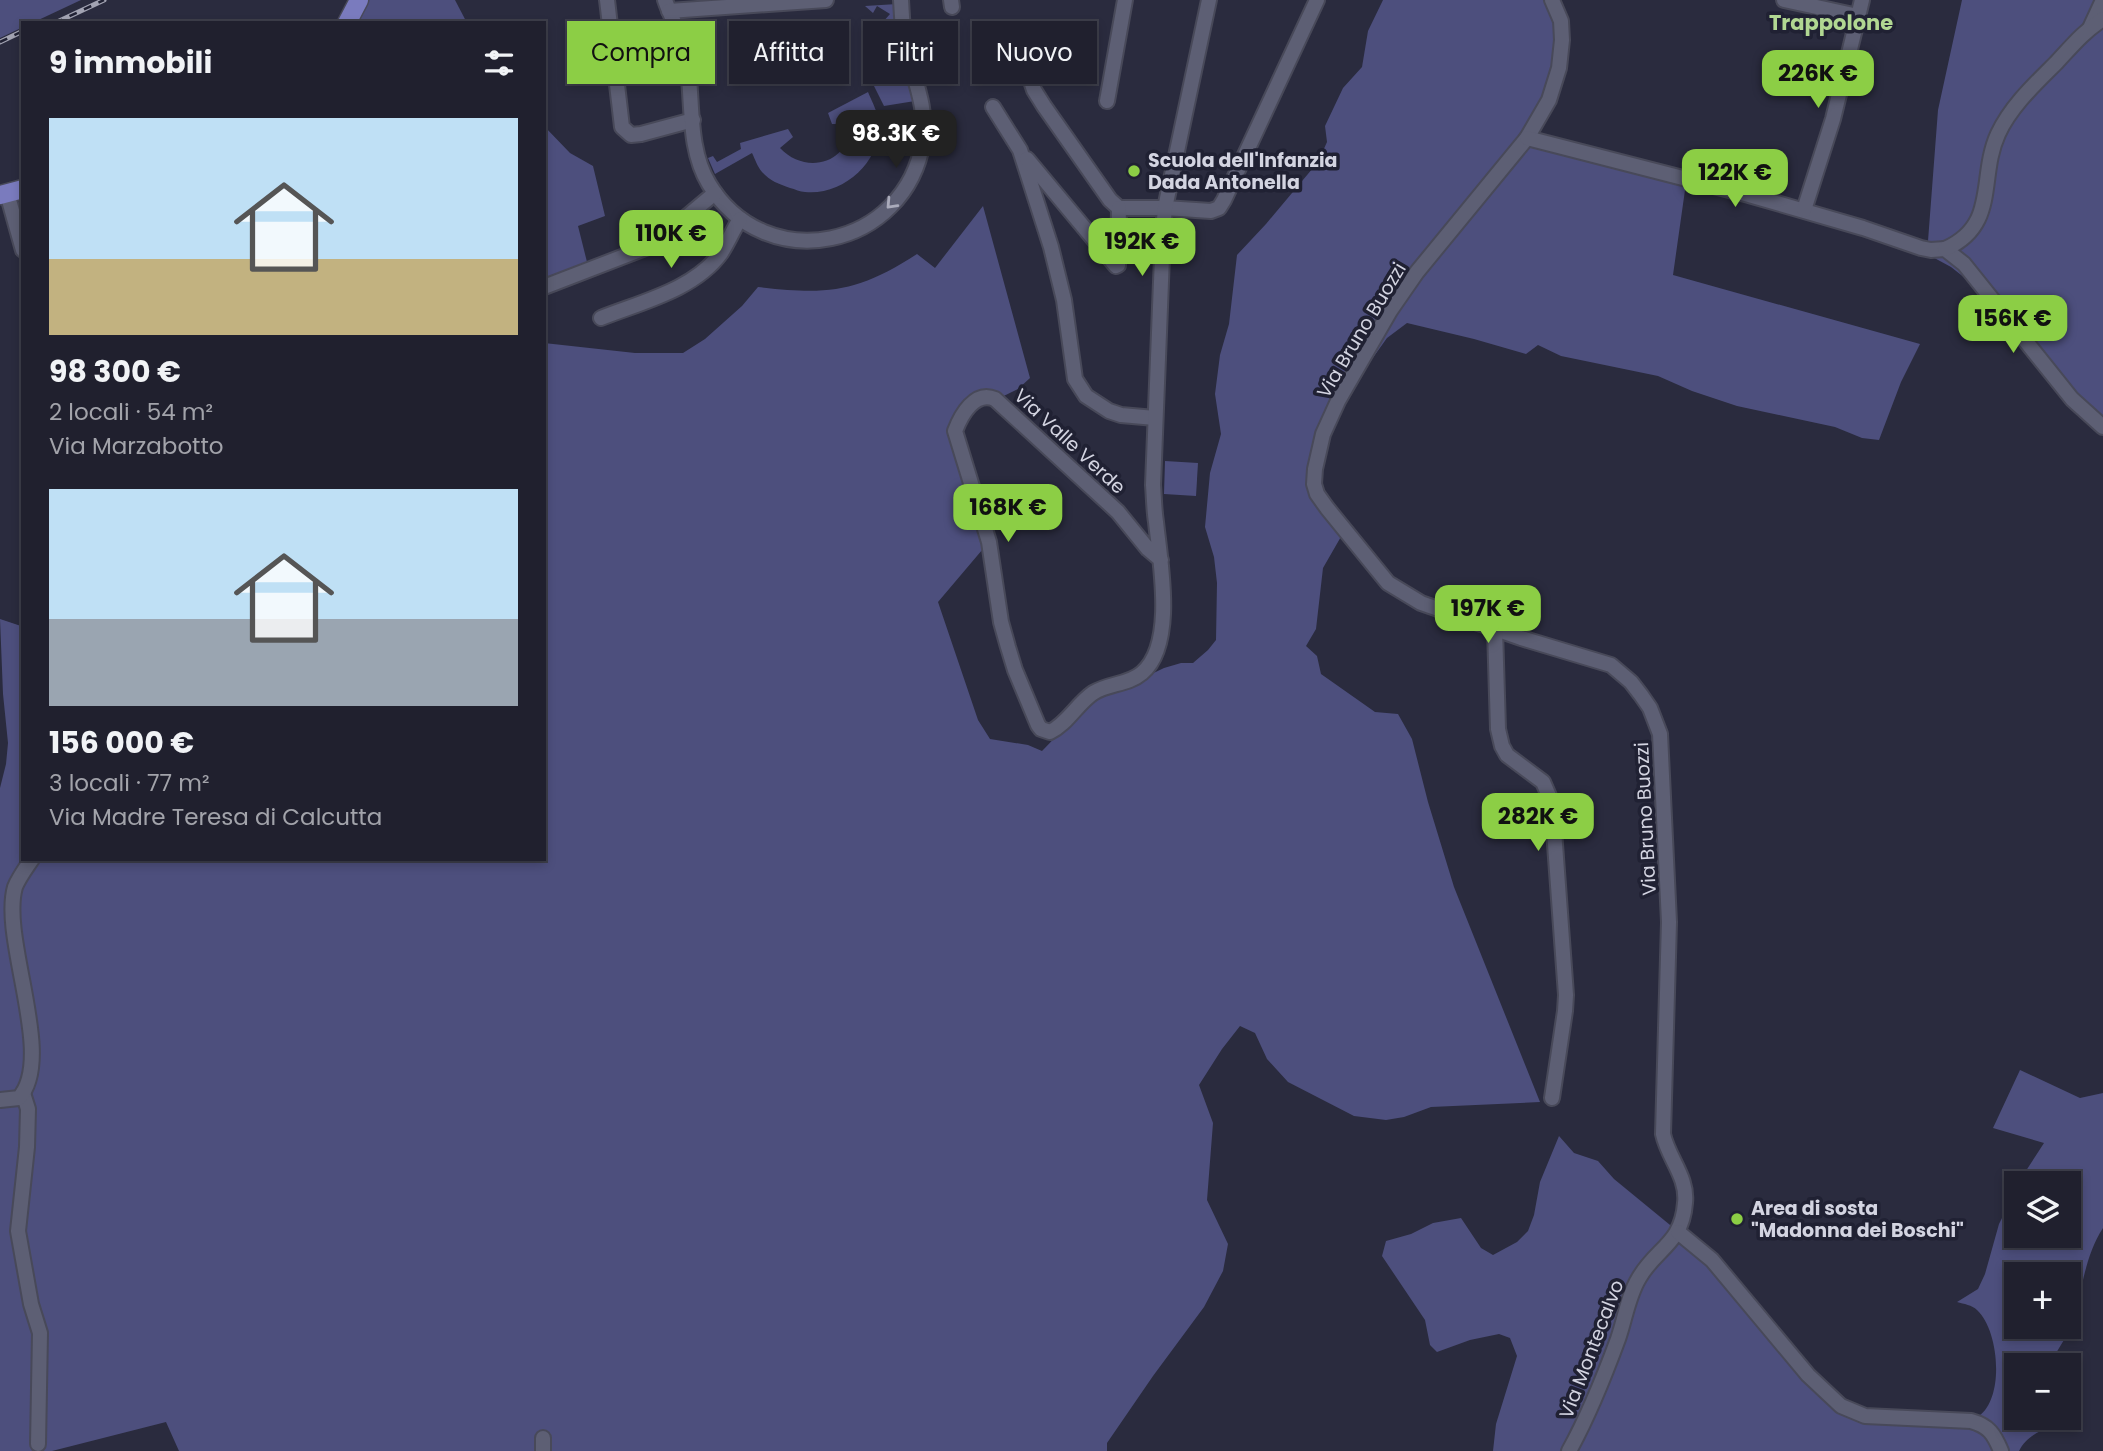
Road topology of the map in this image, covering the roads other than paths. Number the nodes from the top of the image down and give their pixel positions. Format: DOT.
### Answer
graph roads {
  1 [pos="359,0"];
  2 [pos="607,0"];
  3 [pos="818,0"];
  4 [pos="826,0"];
  5 [pos="901,0"];
  6 [pos="1125,0"];
  7 [pos="1209,0"];
  8 [pos="1317,0"];
  9 [pos="1552,0"];
  10 [pos="1783,0"];
  11 [pos="1863,0"];
  12 [pos="2103,0"];
  13 [pos="667,6"];
  14 [pos="1858,16"];
  15 [pos="348,21"];
  16 [pos="2097,23"];
  17 [pos="1032,84"];
  18 [pos="1107,101"];
  19 [pos="993,107"];
  20 [pos="692,120"];
  21 [pos="1527,138"];
  22 [pos="1020,150"];
  23 [pos="10,192"];
  24 [pos="715,193"];
  25 [pos="1119,208"];
  26 [pos="1165,208"];
  27 [pos="1804,211"];
  28 [pos="7,219"];
  29 [pos="740,219"];
  30 [pos="21,246"];
  31 [pos="1945,249"];
  32 [pos="546,286"];
  33 [pos="601,318"];
  34 [pos="1155,418"];
  35 [pos="2103,427"];
  36 [pos="1161,560"];
  37 [pos="1495,629"];
  38 [pos="31,861"];
  39 [pos="23,1093"];
  40 [pos="1552,1098"];
  41 [pos="0,1100"];
  42 [pos="1678,1231"];
  43 [pos="38,1444"];
  44 [pos="1569,1451"];
  45 [pos="2001,1451"];
  1 -- 15 [label="main road"];
  2 -- 20 [label="street"];
  3 -- 4 [label="street"];
  3 -- 13 [label="street"];
  5 -- 29 [label="street, one-way"];
  6 -- 18 [label="street"];
  7 -- 26 [label="street, Via Valle Verde"];
  8 -- 26 [label="street"];
  9 -- 21 [label="street, Via Bruno Buozzi"];
  10 -- 14 [label="street"];
  11 -- 14 [label="street"];
  12 -- 16 [label="street"];
  13 -- 20 [label="street"];
  14 -- 27 [label="street"];
  16 -- 31 [label="street"];
  17 -- 25 [label="street"];
  19 -- 22 [label="street"];
  20 -- 24 [label="street"];
  21 -- 27 [label="street"];
  21 -- 37 [label="street, Via Bruno Buozzi"];
  22 -- 25 [label="street"];
  22 -- 34 [label="street"];
  23 -- 28 [label="street"];
  24 -- 29 [label="street"];
  24 -- 32 [label="street"];
  25 -- 26 [label="street"];
  26 -- 34 [label="street, Via Valle Verde"];
  27 -- 31 [label="street"];
  28 -- 30 [label="street"];
  29 -- 33 [label="street"];
  31 -- 35 [label="street"];
  34 -- 36 [label="street, Via Valle Verde"];
  36 -- 36 [label="street, Via Valle Verde"];
  37 -- 40 [label="street"];
  37 -- 42 [label="street, Via Bruno Buozzi"];
  38 -- 39 [label="street"];
  39 -- 41 [label="street"];
  39 -- 43 [label="street"];
  42 -- 44 [label="street, Via Montecalvo"];
  42 -- 45 [label="street"];
}
